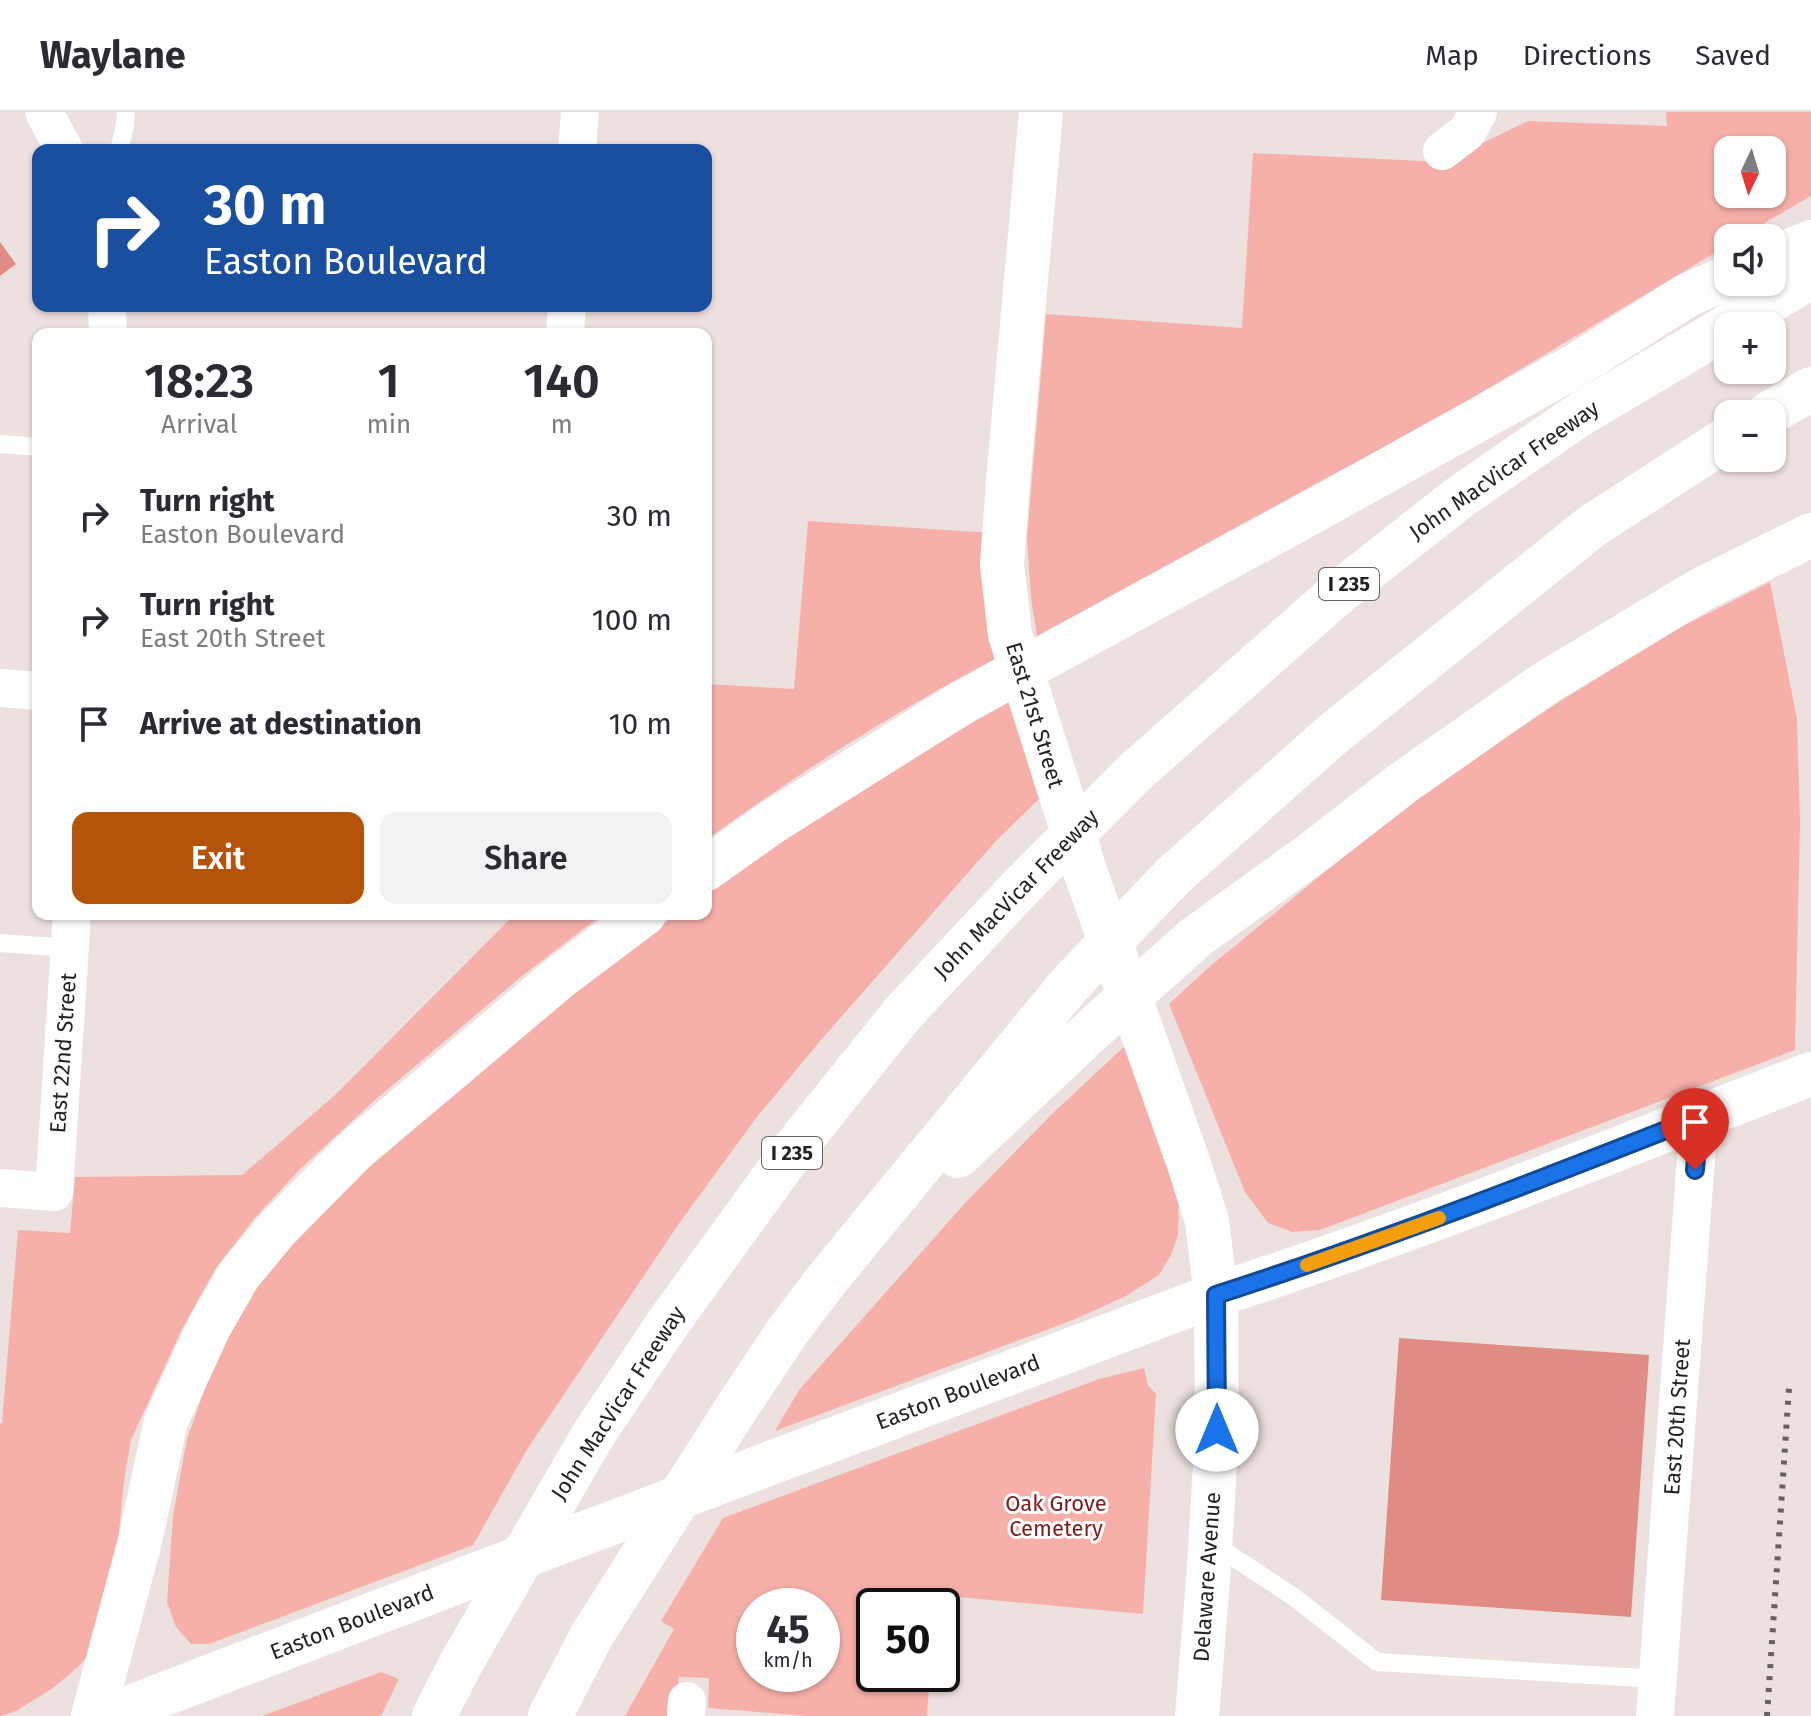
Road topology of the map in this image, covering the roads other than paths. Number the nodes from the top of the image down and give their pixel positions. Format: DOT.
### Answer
graph roads {
  1 [pos="44,112"];
  2 [pos="126,112"];
  3 [pos="580,112"];
  4 [pos="1041,112"];
  5 [pos="1478,112"];
  6 [pos="61,144"];
  7 [pos="120,144"];
  8 [pos="577,144"];
  9 [pos="1442,151"];
  10 [pos="1811,242"];
  11 [pos="1786,252"];
  12 [pos="1811,277"];
  13 [pos="1714,283"];
  14 [pos="1811,389"];
  15 [pos="1786,404"];
  16 [pos="0,444"];
  17 [pos="32,447"];
  18 [pos="1714,447"];
  19 [pos="1811,535"];
  20 [pos="0,688"];
  21 [pos="32,691"];
  22 [pos="712,865"];
  23 [pos="636,920"];
  24 [pos="71,931"];
  25 [pos="0,943"];
  26 [pos="1811,1074"];
  27 [pos="1699,1117"];
  28 [pos="0,1188"];
  29 [pos="828,1278"];
  30 [pos="1216,1295"];
  31 [pos="1211,1543"];
  32 [pos="1657,1698"];
  33 [pos="93,1716"];
  34 [pos="107,1716"];
  35 [pos="434,1716"];
  36 [pos="550,1716"];
  37 [pos="1197,1716"];
  1 -- 6 [label="street"];
  2 -- 7 [label="lane"];
  3 -- 8 [label="street"];
  4 -- 30 [label="main road, East 21st Street"];
  5 -- 9 [label="street"];
  10 -- 11 [label="main road"];
  12 -- 35 [label="main road, John MacVicar Freeway / I 235"];
  13 -- 22 [label="main road"];
  14 -- 15 [label="main road"];
  16 -- 17 [label="lane"];
  18 -- 29 [label="main road"];
  19 -- 29 [label="main road"];
  20 -- 21 [label="street"];
  23 -- 33 [label="main road"];
  24 -- 25 [label="lane"];
  24 -- 28 [label="street, East 22nd Street"];
  26 -- 27 [label="main road, Easton Boulevard"];
  27 -- 30 [label="main road, Easton Boulevard"];
  27 -- 32 [label="street, East 20th Street"];
  29 -- 36 [label="main road"];
  30 -- 31 [label="main road, Delaware Avenue"];
  30 -- 34 [label="main road, Easton Boulevard"];
  31 -- 32 [label="lane"];
  31 -- 37 [label="main road, Delaware Avenue"];
}
